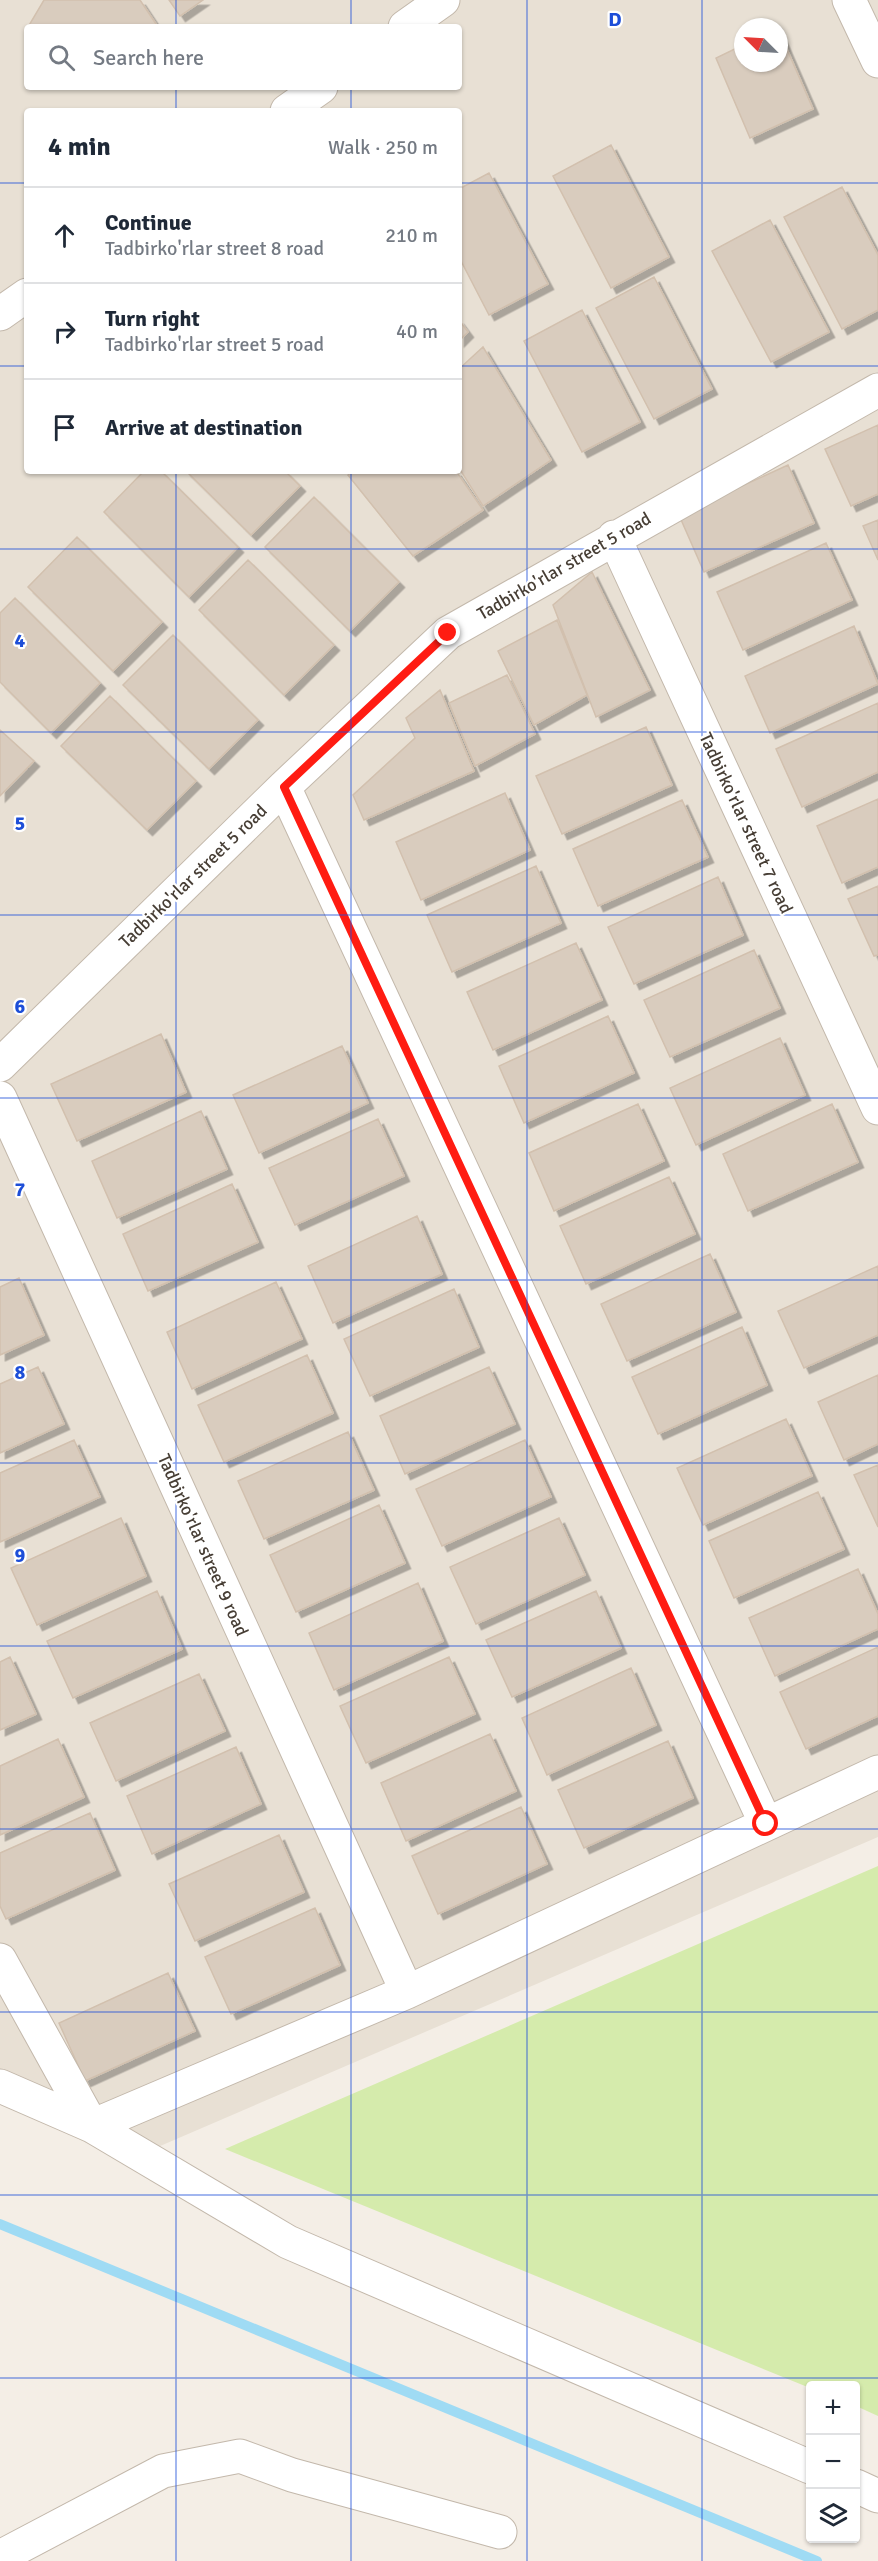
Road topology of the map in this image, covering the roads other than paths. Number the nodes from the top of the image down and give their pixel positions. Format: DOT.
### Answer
graph roads {
  1 [pos="443,0"];
  2 [pos="849,0"];
  3 [pos="409,24"];
  4 [pos="878,61"];
  5 [pos="317,90"];
  6 [pos="291,108"];
  7 [pos="24,297"];
  8 [pos="0,314"];
  9 [pos="878,390"];
  10 [pos="614,537"];
  11 [pos="284,787"];
  12 [pos="0,1065"];
  13 [pos="0,1098"];
  14 [pos="878,1108"];
  15 [pos="878,1772"];
  16 [pos="766,1824"];
  17 [pos="0,1960"];
  18 [pos="407,1992"];
  19 [pos="0,2086"];
  20 [pos="92,2126"];
  21 [pos="806,2465"];
  22 [pos="860,2488"];
  23 [pos="878,2496"];
  24 [pos="500,2532"];
  25 [pos="0,2557"];
  1 -- 3 [label="street"];
  2 -- 4 [label="street"];
  5 -- 6 [label="street"];
  7 -- 8 [label="street"];
  9 -- 10 [label="street, Tadbirko'rlar street 5 road"];
  10 -- 11 [label="street, Tadbirko'rlar street 5 road"];
  10 -- 14 [label="street, Tadbirko'rlar street 7 road"];
  11 -- 12 [label="street, Tadbirko'rlar street 5 road"];
  11 -- 16 [label="street"];
  13 -- 18 [label="street, Tadbirko'rlar street 9 road"];
  15 -- 16 [label="street"];
  16 -- 18 [label="street"];
  17 -- 20 [label="street"];
  18 -- 20 [label="street"];
  19 -- 20 [label="street"];
  20 -- 21 [label="street"];
  22 -- 23 [label="street"];
  24 -- 25 [label="street"];
}
